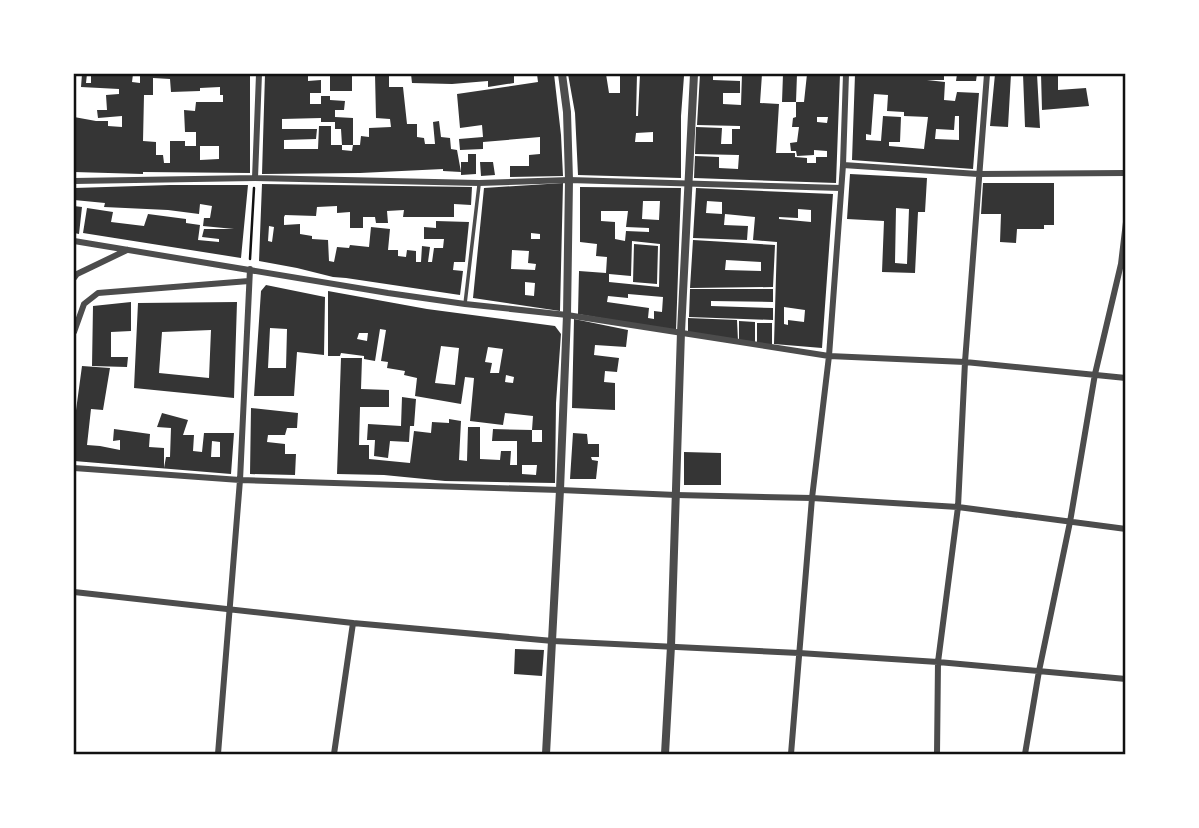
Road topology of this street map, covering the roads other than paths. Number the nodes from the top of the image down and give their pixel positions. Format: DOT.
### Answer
graph roads {
  1 [pos="259,74"];
  2 [pos="562,74"];
  3 [pos="694,74"];
  4 [pos="846,74"];
  5 [pos="987,74"];
  6 [pos="843,164"];
  7 [pos="1125,173"];
  8 [pos="978,174"];
  9 [pos="255,178"];
  10 [pos="569,180"];
  11 [pos="74,181"];
  12 [pos="479,183"];
  13 [pos="688,183"];
  14 [pos="841,188"];
  15 [pos="1125,222"];
  16 [pos="74,240"];
  17 [pos="85,242"];
  18 [pos="74,246"];
  19 [pos="127,250"];
  20 [pos="1123,264"];
  21 [pos="250,269"];
  22 [pos="74,278"];
  23 [pos="249,281"];
  24 [pos="465,304"];
  25 [pos="567,315"];
  26 [pos="74,332"];
  27 [pos="681,332"];
  28 [pos="829,356"];
  29 [pos="965,362"];
  30 [pos="1095,374"];
  31 [pos="1125,378"];
  32 [pos="74,468"];
  33 [pos="240,480"];
  34 [pos="560,490"];
  35 [pos="676,495"];
  36 [pos="812,498"];
  37 [pos="958,507"];
  38 [pos="1070,522"];
  39 [pos="1125,529"];
  40 [pos="74,592"];
  41 [pos="228,610"];
  42 [pos="353,623"];
  43 [pos="553,641"];
  44 [pos="671,646"];
  45 [pos="800,653"];
  46 [pos="938,662"];
  47 [pos="1039,671"];
  48 [pos="1125,679"];
  49 [pos="218,754"];
  50 [pos="334,754"];
  51 [pos="546,754"];
  52 [pos="666,754"];
  53 [pos="791,754"];
  54 [pos="937,754"];
  55 [pos="1025,754"];
  1 -- 9 [label="street"];
  2 -- 10 [label="street"];
  3 -- 13 [label="street"];
  4 -- 6 [label="street"];
  5 -- 8 [label="street"];
  6 -- 8 [label="street"];
  6 -- 14 [label="street"];
  7 -- 8 [label="street"];
  8 -- 29 [label="street"];
  9 -- 11 [label="street"];
  9 -- 12 [label="street"];
  10 -- 12 [label="street"];
  10 -- 13 [label="street"];
  10 -- 25 [label="street"];
  12 -- 24 [label="lane"];
  13 -- 14 [label="street"];
  13 -- 27 [label="street"];
  14 -- 28 [label="street"];
  15 -- 20 [label="street"];
  16 -- 17 [label="street"];
  17 -- 18 [label="street"];
  17 -- 19 [label="street"];
  19 -- 21 [label="street"];
  19 -- 22 [label="street"];
  20 -- 30 [label="street"];
  21 -- 23 [label="street"];
  21 -- 24 [label="street"];
  23 -- 26 [label="street"];
  23 -- 33 [label="street"];
  24 -- 25 [label="street"];
  25 -- 27 [label="street"];
  25 -- 34 [label="street"];
  27 -- 28 [label="street"];
  27 -- 35 [label="street"];
  28 -- 29 [label="street"];
  28 -- 36 [label="street"];
  29 -- 30 [label="street"];
  29 -- 37 [label="street"];
  30 -- 31 [label="street"];
  30 -- 38 [label="street"];
  32 -- 33 [label="street"];
  33 -- 34 [label="street"];
  33 -- 41 [label="street"];
  34 -- 35 [label="street"];
  34 -- 43 [label="street"];
  35 -- 36 [label="street"];
  35 -- 44 [label="street"];
  36 -- 37 [label="street"];
  36 -- 45 [label="street"];
  37 -- 38 [label="street"];
  37 -- 46 [label="street"];
  38 -- 39 [label="street"];
  38 -- 47 [label="street"];
  40 -- 41 [label="street"];
  41 -- 42 [label="street"];
  41 -- 49 [label="street"];
  42 -- 43 [label="street"];
  42 -- 50 [label="street"];
  43 -- 44 [label="street"];
  43 -- 51 [label="street"];
  44 -- 45 [label="street"];
  44 -- 52 [label="street"];
  45 -- 46 [label="street"];
  45 -- 53 [label="street"];
  46 -- 47 [label="street"];
  46 -- 54 [label="street"];
  47 -- 48 [label="street"];
  47 -- 55 [label="street"];
}
